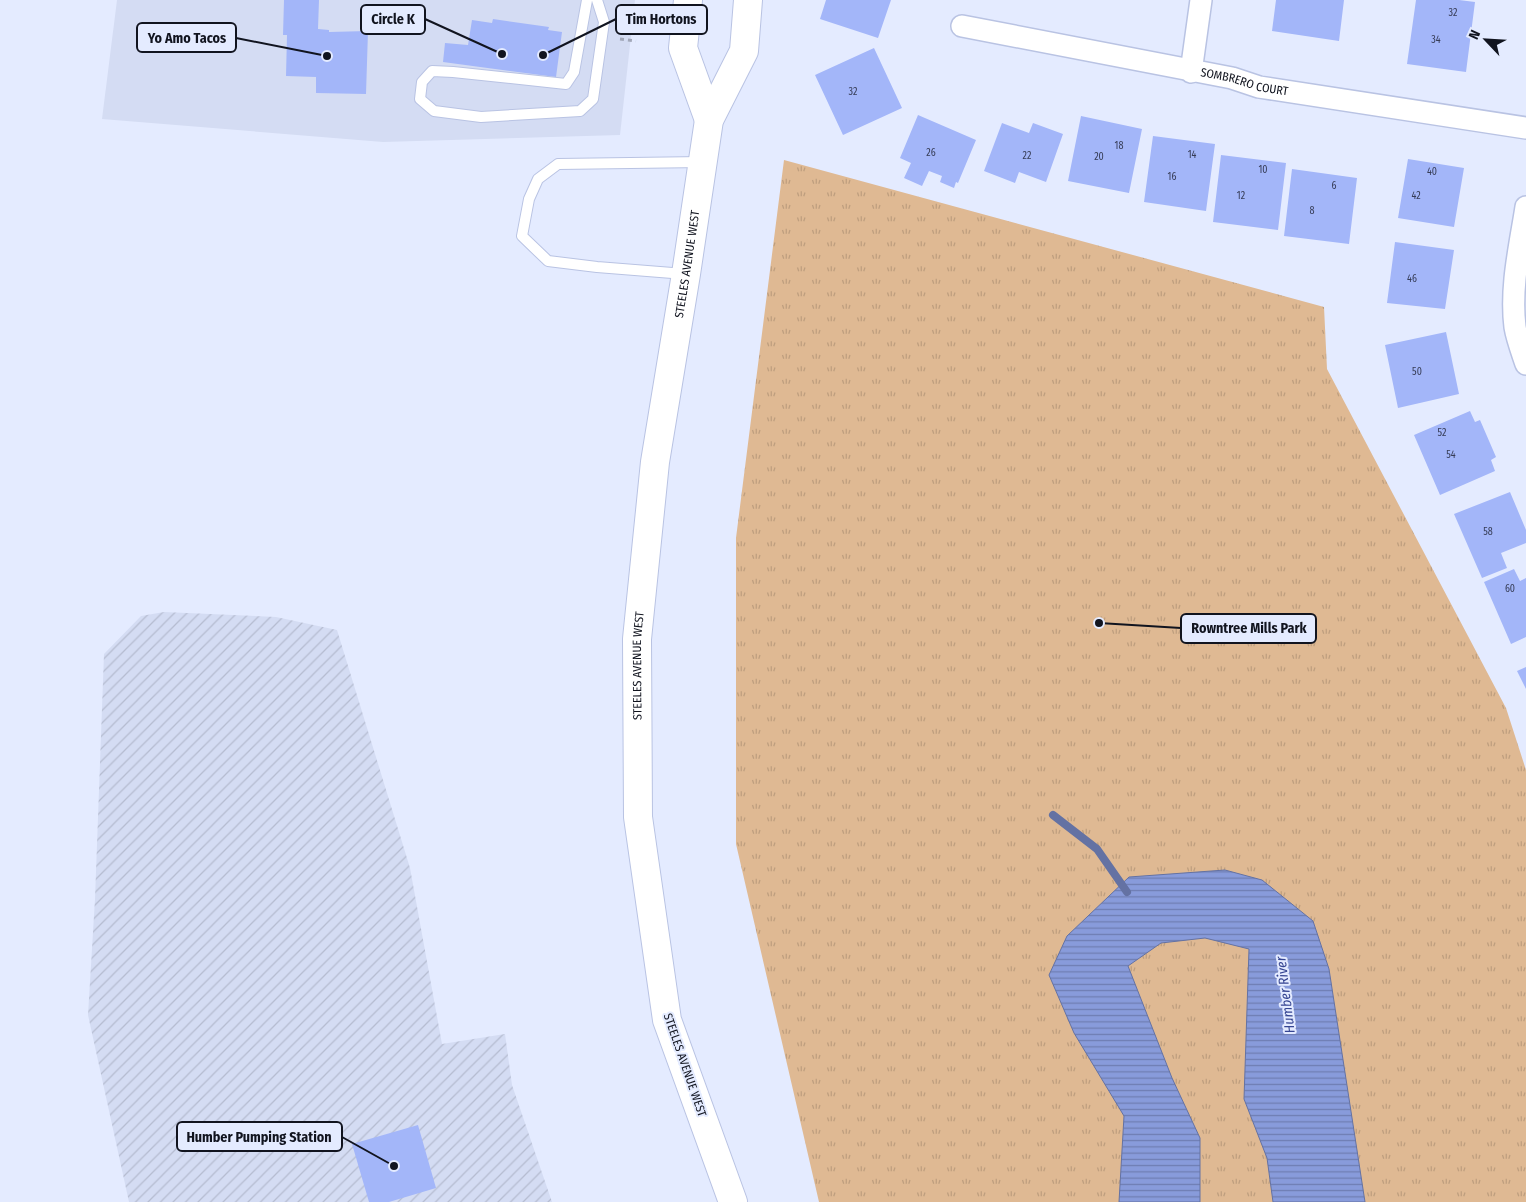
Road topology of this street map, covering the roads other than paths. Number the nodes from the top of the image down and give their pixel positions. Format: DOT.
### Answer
graph roads {
  1 [pos="588,0"];
  2 [pos="597,0"];
  3 [pos="688,0"];
  4 [pos="748,0"];
  5 [pos="1201,0"];
  6 [pos="962,26"];
  7 [pos="1191,72"];
  8 [pos="709,120"];
  9 [pos="1526,128"];
  10 [pos="704,162"];
  11 [pos="1526,207"];
  12 [pos="686,274"];
  13 [pos="1526,364"];
  14 [pos="734,1202"];
  1 -- 2 [label="lane"];
  3 -- 8 [label="main road, STEELES AVENUE WEST"];
  4 -- 8 [label="main road, STEELES AVENUE WEST"];
  5 -- 7 [label="street"];
  6 -- 7 [label="street, SOMBRERO COURT"];
  7 -- 9 [label="street, SOMBRERO COURT"];
  8 -- 10 [label="main road, STEELES AVENUE WEST"];
  10 -- 12 [label="main road, STEELES AVENUE WEST"];
  10 -- 12 [label="lane"];
  11 -- 13 [label="street"];
  12 -- 14 [label="main road, STEELES AVENUE WEST"];
}
